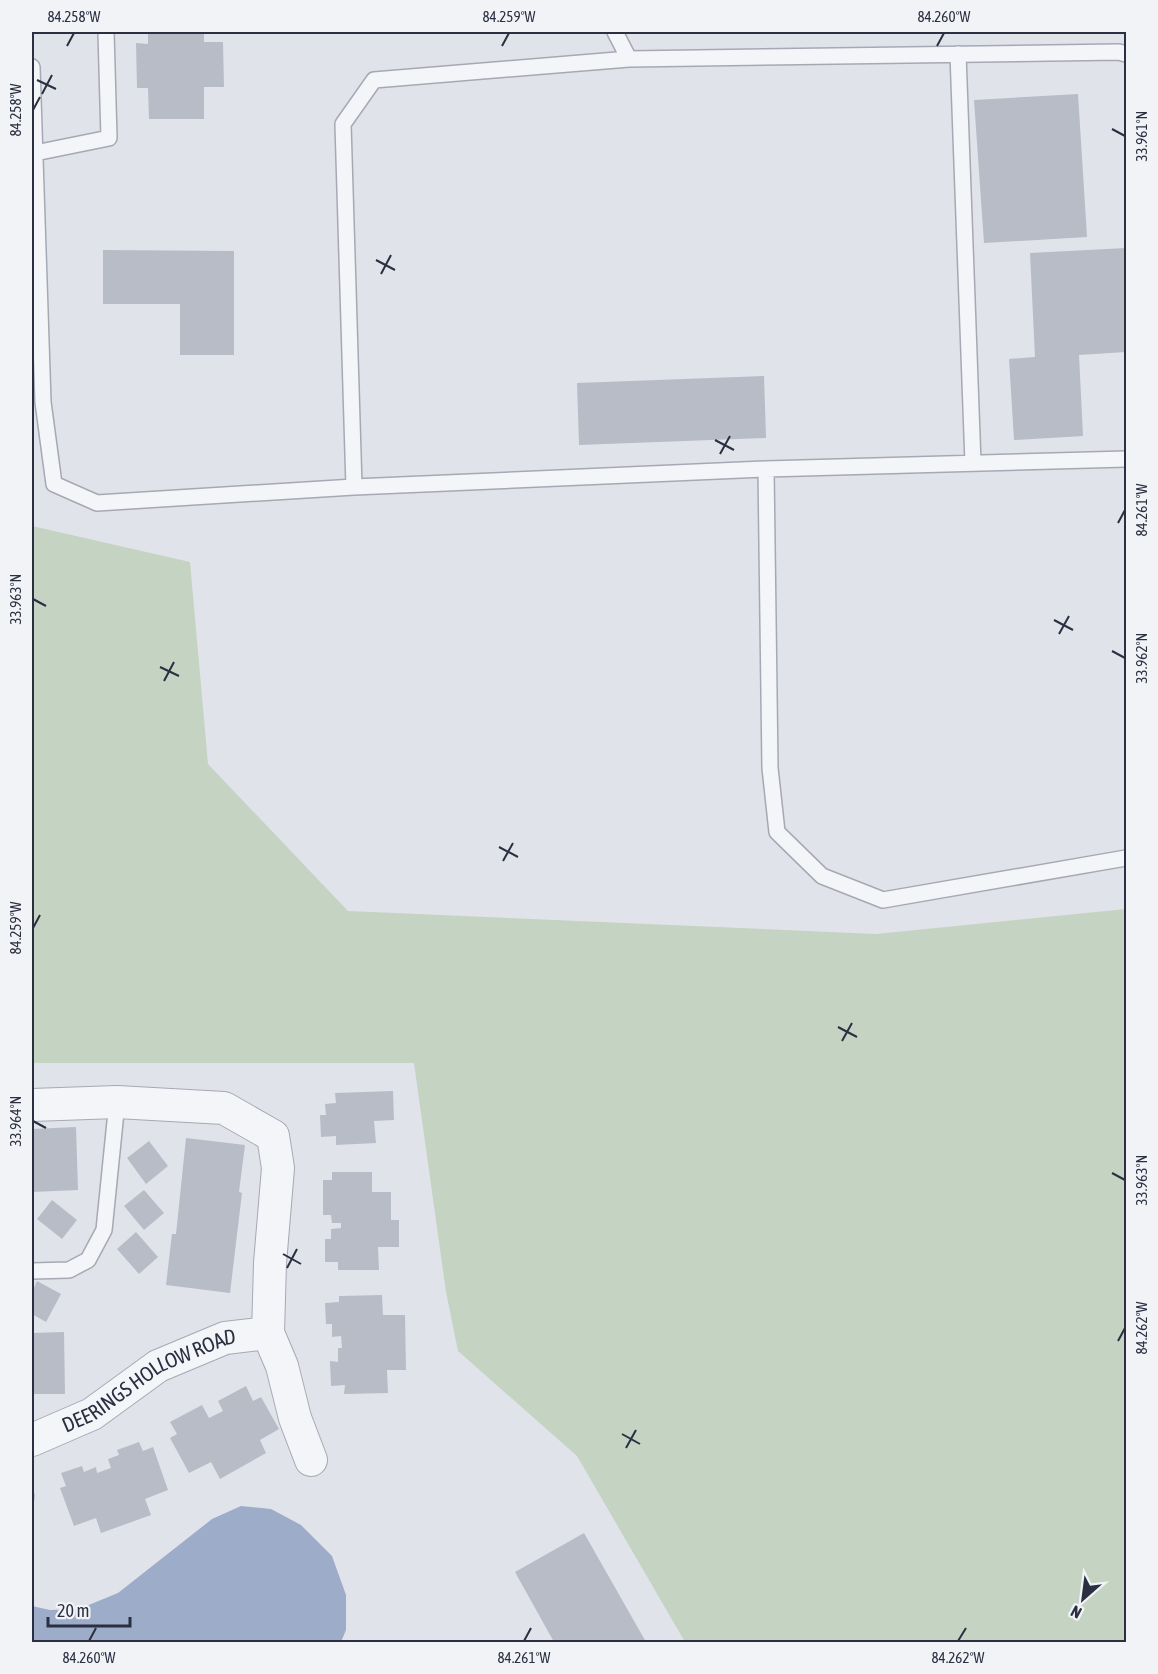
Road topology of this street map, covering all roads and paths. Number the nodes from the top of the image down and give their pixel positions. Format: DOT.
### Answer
graph roads {
  1 [pos="106,32"];
  2 [pos="615,32"];
  3 [pos="958,54"];
  4 [pos="1126,54"];
  5 [pos="629,59"];
  6 [pos="32,67"];
  7 [pos="32,84"];
  8 [pos="35,153"];
  9 [pos="1126,459"];
  10 [pos="973,463"];
  11 [pos="766,469"];
  12 [pos="354,487"];
  13 [pos="1126,858"];
  14 [pos="117,1102"];
  15 [pos="32,1104"];
  16 [pos="32,1271"];
  17 [pos="268,1333"];
  18 [pos="32,1440"];
  19 [pos="311,1460"];
  1 -- 8 [label="lane"];
  2 -- 5 [label="lane"];
  3 -- 4 [label="lane"];
  3 -- 5 [label="lane"];
  3 -- 10 [label="lane"];
  5 -- 12 [label="lane"];
  6 -- 7 [label="lane"];
  7 -- 8 [label="lane"];
  8 -- 12 [label="lane"];
  9 -- 10 [label="lane"];
  10 -- 11 [label="lane"];
  11 -- 12 [label="lane"];
  11 -- 13 [label="lane"];
  14 -- 15 [label="street, DEERINGS HOLLOW ROAD"];
  14 -- 16 [label="lane"];
  14 -- 17 [label="street, DEERINGS HOLLOW ROAD"];
  17 -- 18 [label="street, DEERINGS HOLLOW ROAD"];
  17 -- 19 [label="street, DEERINGS HOLLOW ROAD"];
}
